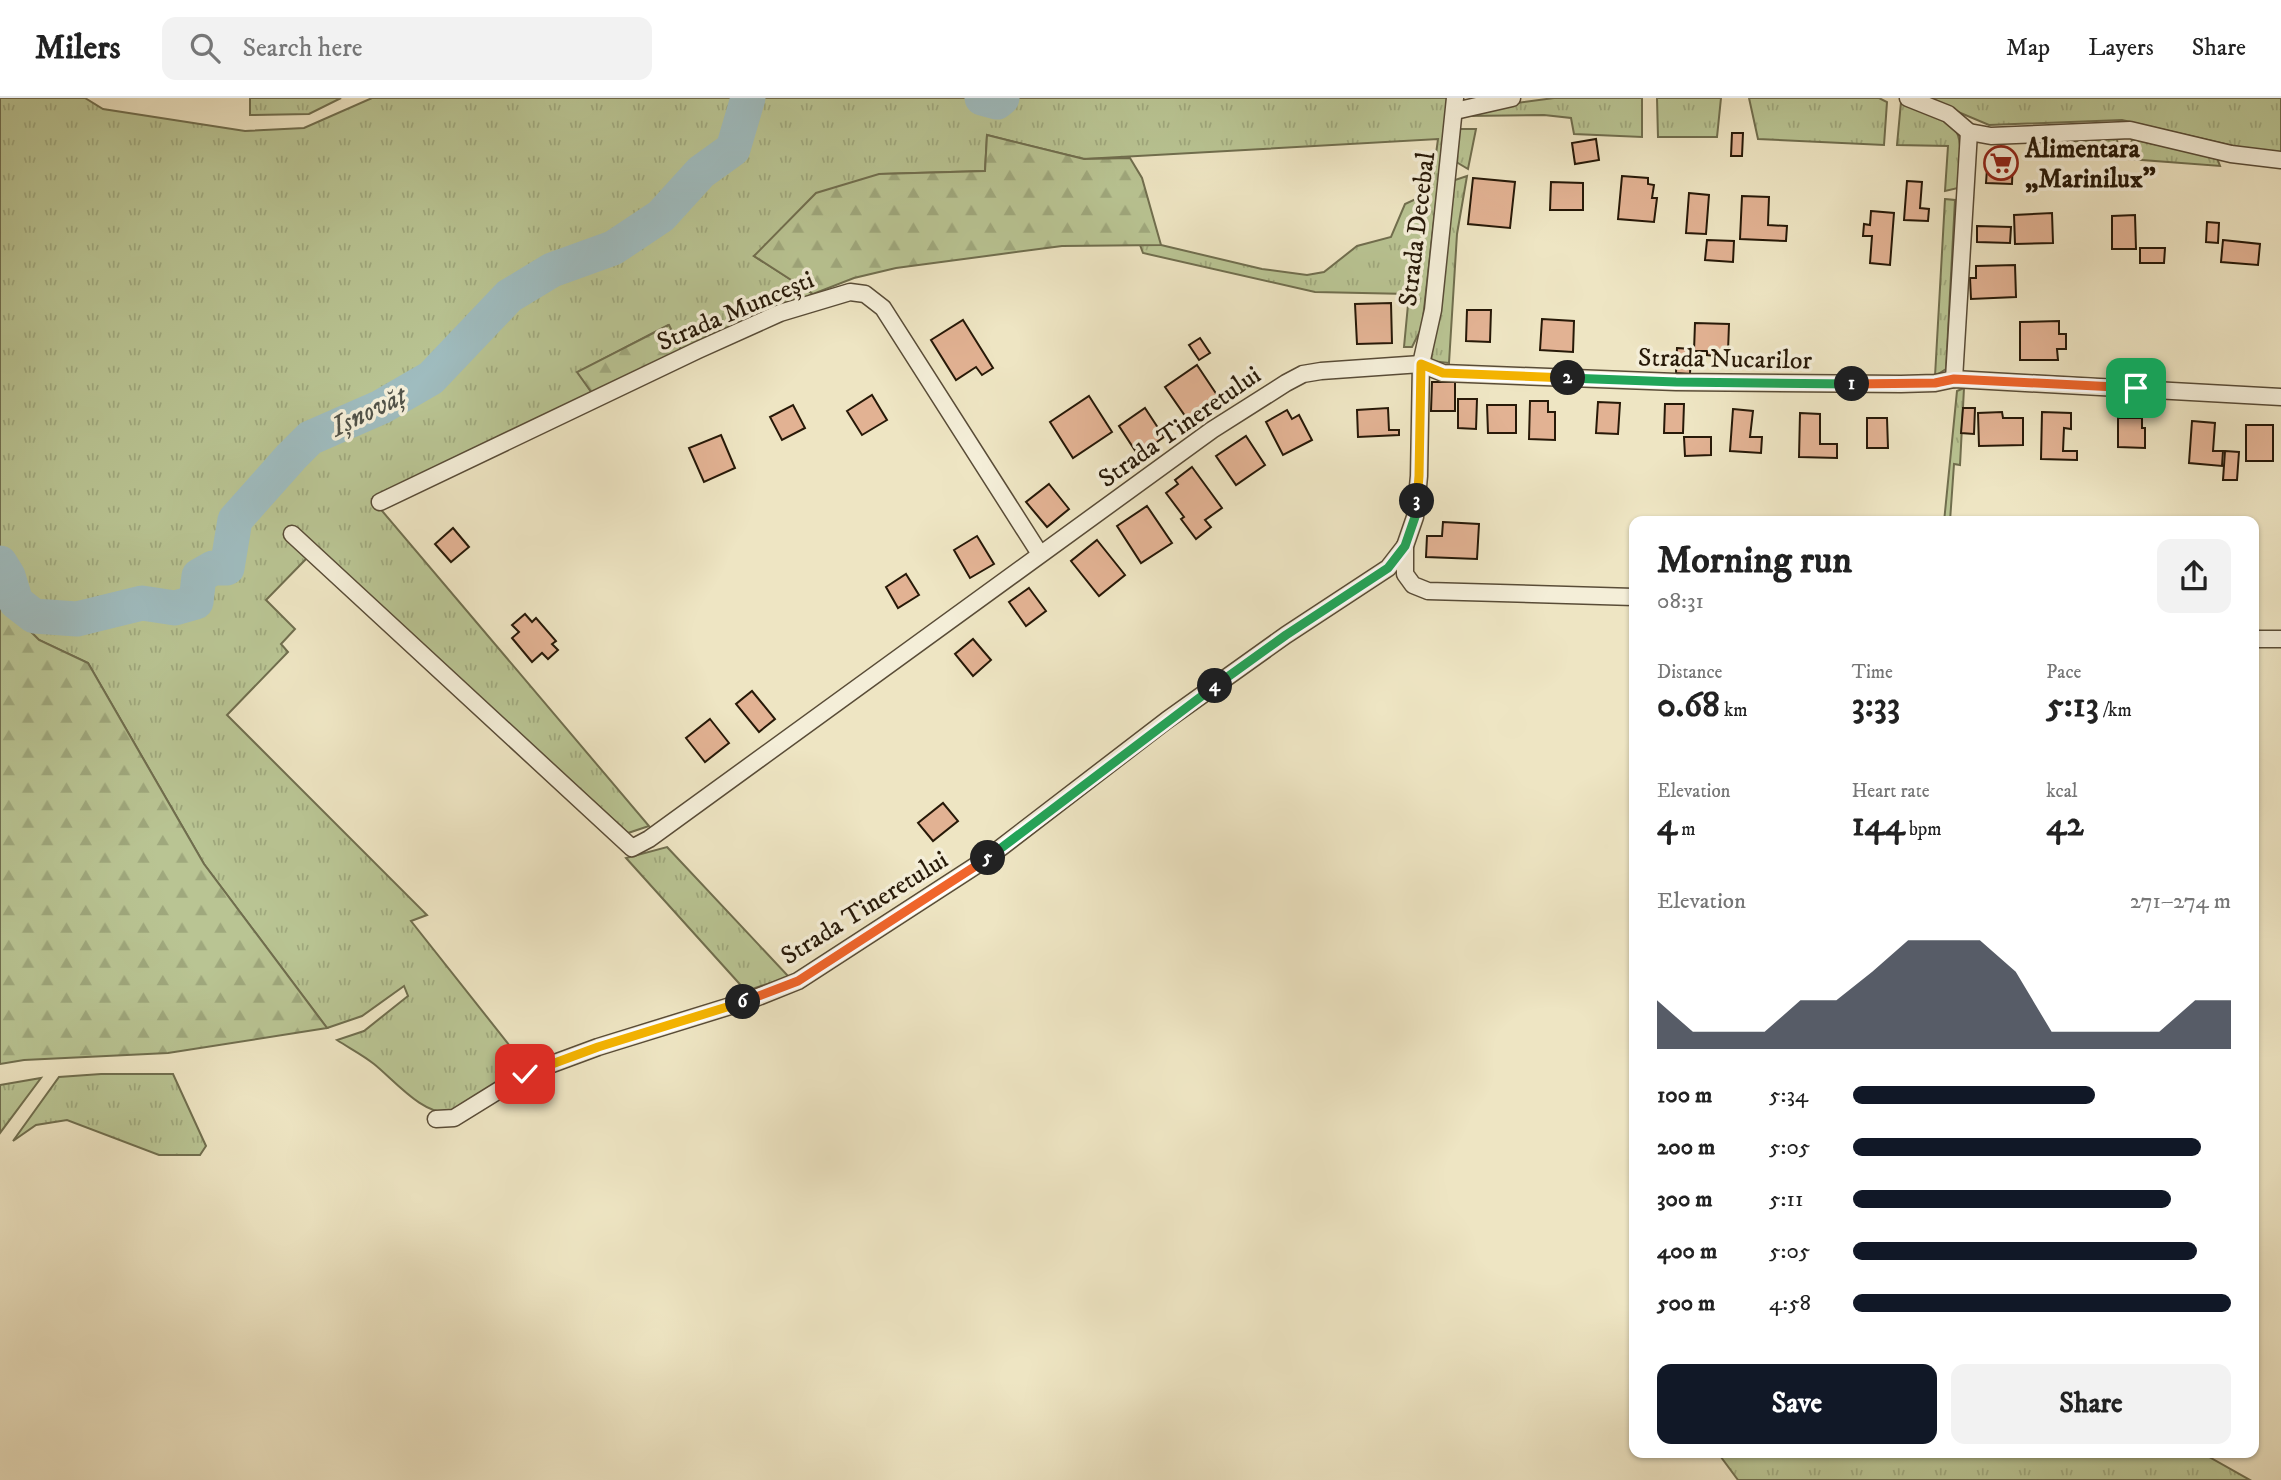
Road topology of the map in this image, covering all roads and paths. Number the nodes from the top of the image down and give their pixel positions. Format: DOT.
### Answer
graph roads {
  1 [pos="1512,98"];
  2 [pos="1908,98"];
  3 [pos="1455,103"];
  4 [pos="1969,132"];
  5 [pos="2281,160"];
  6 [pos="1421,364"];
  7 [pos="1954,379"];
  8 [pos="2281,397"];
  9 [pos="380,502"];
  10 [pos="292,534"];
  11 [pos="1405,546"];
  12 [pos="1040,554"];
  13 [pos="1629,597"];
  14 [pos="2259,639"];
  15 [pos="2281,639"];
  16 [pos="436,1119"];
  1 -- 3 [label="street"];
  2 -- 4 [label="street"];
  3 -- 6 [label="street, Strada Decebal"];
  4 -- 5 [label="street"];
  4 -- 7 [label="street"];
  6 -- 7 [label="street, Strada Nucarilor"];
  6 -- 11 [label="street, Strada Decebal"];
  6 -- 12 [label="street, Strada Tineretului"];
  7 -- 8 [label="street, Strada Nucarilor"];
  9 -- 12 [label="street, Strada Muncești"];
  10 -- 12 [label="street, Strada Tineretului"];
  11 -- 13 [label="street"];
  11 -- 16 [label="street, Strada Tineretului"];
  14 -- 15 [label="street"];
}
